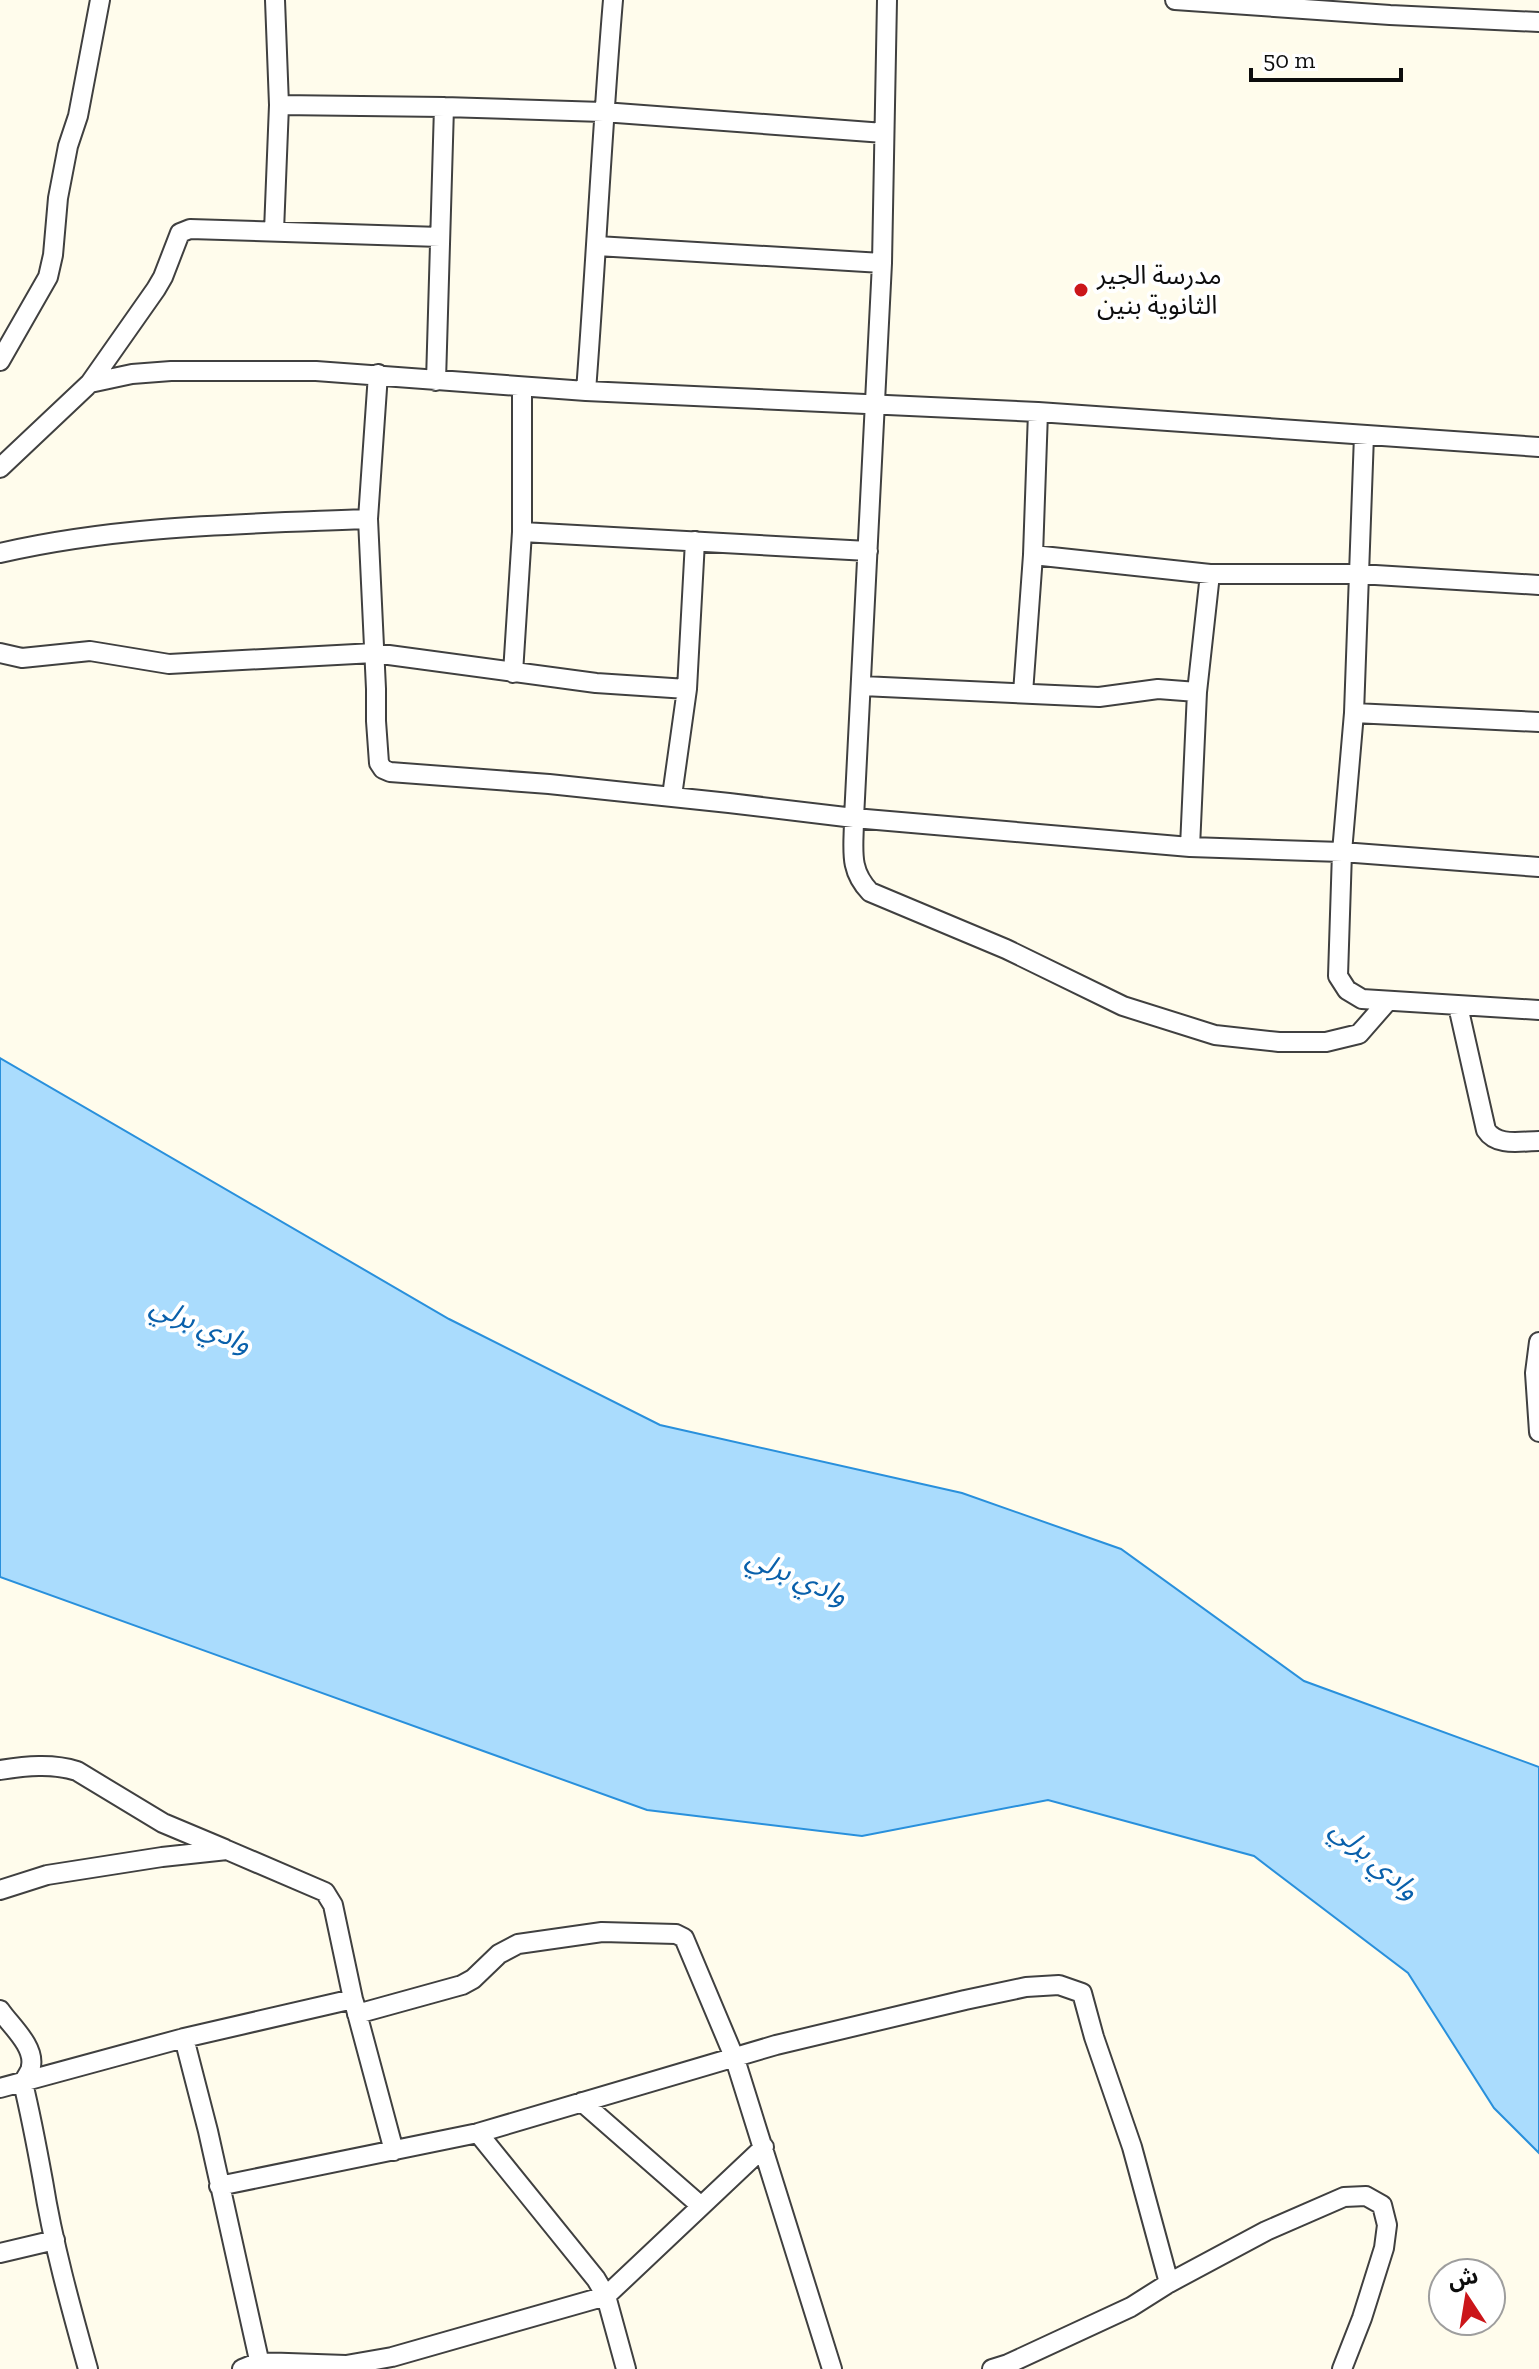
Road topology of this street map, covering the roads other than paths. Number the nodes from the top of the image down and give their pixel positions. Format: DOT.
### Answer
graph roads {
  1 [pos="100,0"];
  2 [pos="275,0"];
  3 [pos="613,0"];
  4 [pos="887,0"];
  5 [pos="1175,0"];
  6 [pos="1240,2"];
  7 [pos="1390,8"];
  8 [pos="1539,22"];
  9 [pos="279,105"];
  10 [pos="444,107"];
  11 [pos="603,112"];
  12 [pos="884,133"];
  13 [pos="274,231"];
  14 [pos="440,237"];
  15 [pos="597,246"];
  16 [pos="882,263"];
  17 [pos="0,361"];
  18 [pos="378,374"];
  19 [pos="436,381"];
  20 [pos="90,383"];
  21 [pos="522,387"];
  22 [pos="586,391"];
  23 [pos="874,403"];
  24 [pos="1038,412"];
  25 [pos="1364,435"];
  26 [pos="1539,447"];
  27 [pos="0,468"];
  28 [pos="368,519"];
  29 [pos="522,532"];
  30 [pos="695,541"];
  31 [pos="868,551"];
  32 [pos="0,553"];
  33 [pos="1033,555"];
  34 [pos="1210,574"];
  35 [pos="1359,574"];
  36 [pos="1539,585"];
  37 [pos="0,653"];
  38 [pos="374,653"];
  39 [pos="513,673"];
  40 [pos="862,686"];
  41 [pos="687,689"];
  42 [pos="1197,692"];
  43 [pos="1023,693"];
  44 [pos="1354,713"];
  45 [pos="1539,722"];
  46 [pos="672,796"];
  47 [pos="854,818"];
  48 [pos="1190,847"];
  49 [pos="1342,852"];
  50 [pos="1539,867"];
  51 [pos="1387,1002"];
  52 [pos="1458,1006"];
  53 [pos="1539,1010"];
  54 [pos="1539,1141"];
  55 [pos="1539,1342"];
  56 [pos="1539,1432"];
  57 [pos="0,1770"];
  58 [pos="227,1850"];
  59 [pos="0,1890"];
  60 [pos="355,2007"];
  61 [pos="0,2010"];
  62 [pos="184,2038"];
  63 [pos="735,2059"];
  64 [pos="23,2083"];
  65 [pos="0,2088"];
  66 [pos="582,2102"];
  67 [pos="478,2133"];
  68 [pos="764,2147"];
  69 [pos="394,2151"];
  70 [pos="219,2186"];
  71 [pos="701,2206"];
  72 [pos="55,2240"];
  73 [pos="0,2253"];
  74 [pos="1169,2283"];
  75 [pos="606,2296"];
  76 [pos="254,2367"];
  77 [pos="88,2369"];
  78 [pos="626,2369"];
  79 [pos="832,2369"];
  80 [pos="992,2369"];
  81 [pos="1342,2369"];
  1 -- 17 [label="street"];
  2 -- 9 [label="street"];
  3 -- 11 [label="street"];
  4 -- 12 [label="street"];
  5 -- 6 [label="street"];
  6 -- 7 [label="street"];
  7 -- 8 [label="street"];
  9 -- 10 [label="street"];
  9 -- 13 [label="street"];
  10 -- 11 [label="street"];
  10 -- 14 [label="street"];
  11 -- 12 [label="street"];
  11 -- 15 [label="street"];
  12 -- 16 [label="street"];
  13 -- 14 [label="street"];
  13 -- 20 [label="street"];
  14 -- 19 [label="street"];
  15 -- 16 [label="street"];
  15 -- 22 [label="street"];
  16 -- 23 [label="street"];
  18 -- 19 [label="street"];
  18 -- 20 [label="street"];
  18 -- 28 [label="street"];
  19 -- 21 [label="street"];
  20 -- 27 [label="street"];
  21 -- 22 [label="street"];
  21 -- 29 [label="street"];
  22 -- 23 [label="street"];
  23 -- 24 [label="street"];
  23 -- 31 [label="street"];
  24 -- 25 [label="street"];
  24 -- 33 [label="street"];
  25 -- 26 [label="street"];
  25 -- 35 [label="street"];
  28 -- 32 [label="street"];
  28 -- 38 [label="street"];
  29 -- 30 [label="street"];
  29 -- 39 [label="street"];
  30 -- 31 [label="street"];
  30 -- 41 [label="street"];
  31 -- 40 [label="street"];
  33 -- 34 [label="street"];
  33 -- 43 [label="street"];
  34 -- 35 [label="street"];
  34 -- 42 [label="street"];
  35 -- 36 [label="street"];
  35 -- 44 [label="street"];
  37 -- 38 [label="street"];
  38 -- 39 [label="street"];
  38 -- 46 [label="street"];
  39 -- 41 [label="street"];
  40 -- 43 [label="street"];
  40 -- 47 [label="street"];
  41 -- 46 [label="street"];
  42 -- 43 [label="street"];
  42 -- 48 [label="street"];
  44 -- 45 [label="street"];
  44 -- 49 [label="street"];
  46 -- 47 [label="street"];
  47 -- 48 [label="street"];
  47 -- 51 [label="street"];
  48 -- 49 [label="street"];
  49 -- 50 [label="street"];
  49 -- 51 [label="street"];
  51 -- 52 [label="street"];
  52 -- 53 [label="street"];
  52 -- 54 [label="street"];
  55 -- 56 [label="street"];
  57 -- 58 [label="street"];
  58 -- 59 [label="street"];
  58 -- 60 [label="street"];
  60 -- 62 [label="street"];
  60 -- 63 [label="street"];
  60 -- 69 [label="street"];
  61 -- 64 [label="street"];
  62 -- 64 [label="street"];
  62 -- 70 [label="street"];
  63 -- 66 [label="street"];
  63 -- 68 [label="street"];
  63 -- 74 [label="street"];
  64 -- 65 [label="street"];
  64 -- 72 [label="street"];
  66 -- 67 [label="street"];
  66 -- 71 [label="street"];
  67 -- 69 [label="street"];
  67 -- 75 [label="street"];
  68 -- 71 [label="street"];
  68 -- 79 [label="street"];
  69 -- 70 [label="street"];
  70 -- 76 [label="street"];
  71 -- 75 [label="street"];
  72 -- 73 [label="street"];
  72 -- 77 [label="street"];
  74 -- 80 [label="street"];
  74 -- 81 [label="street"];
  75 -- 76 [label="street"];
  75 -- 78 [label="street"];
}
